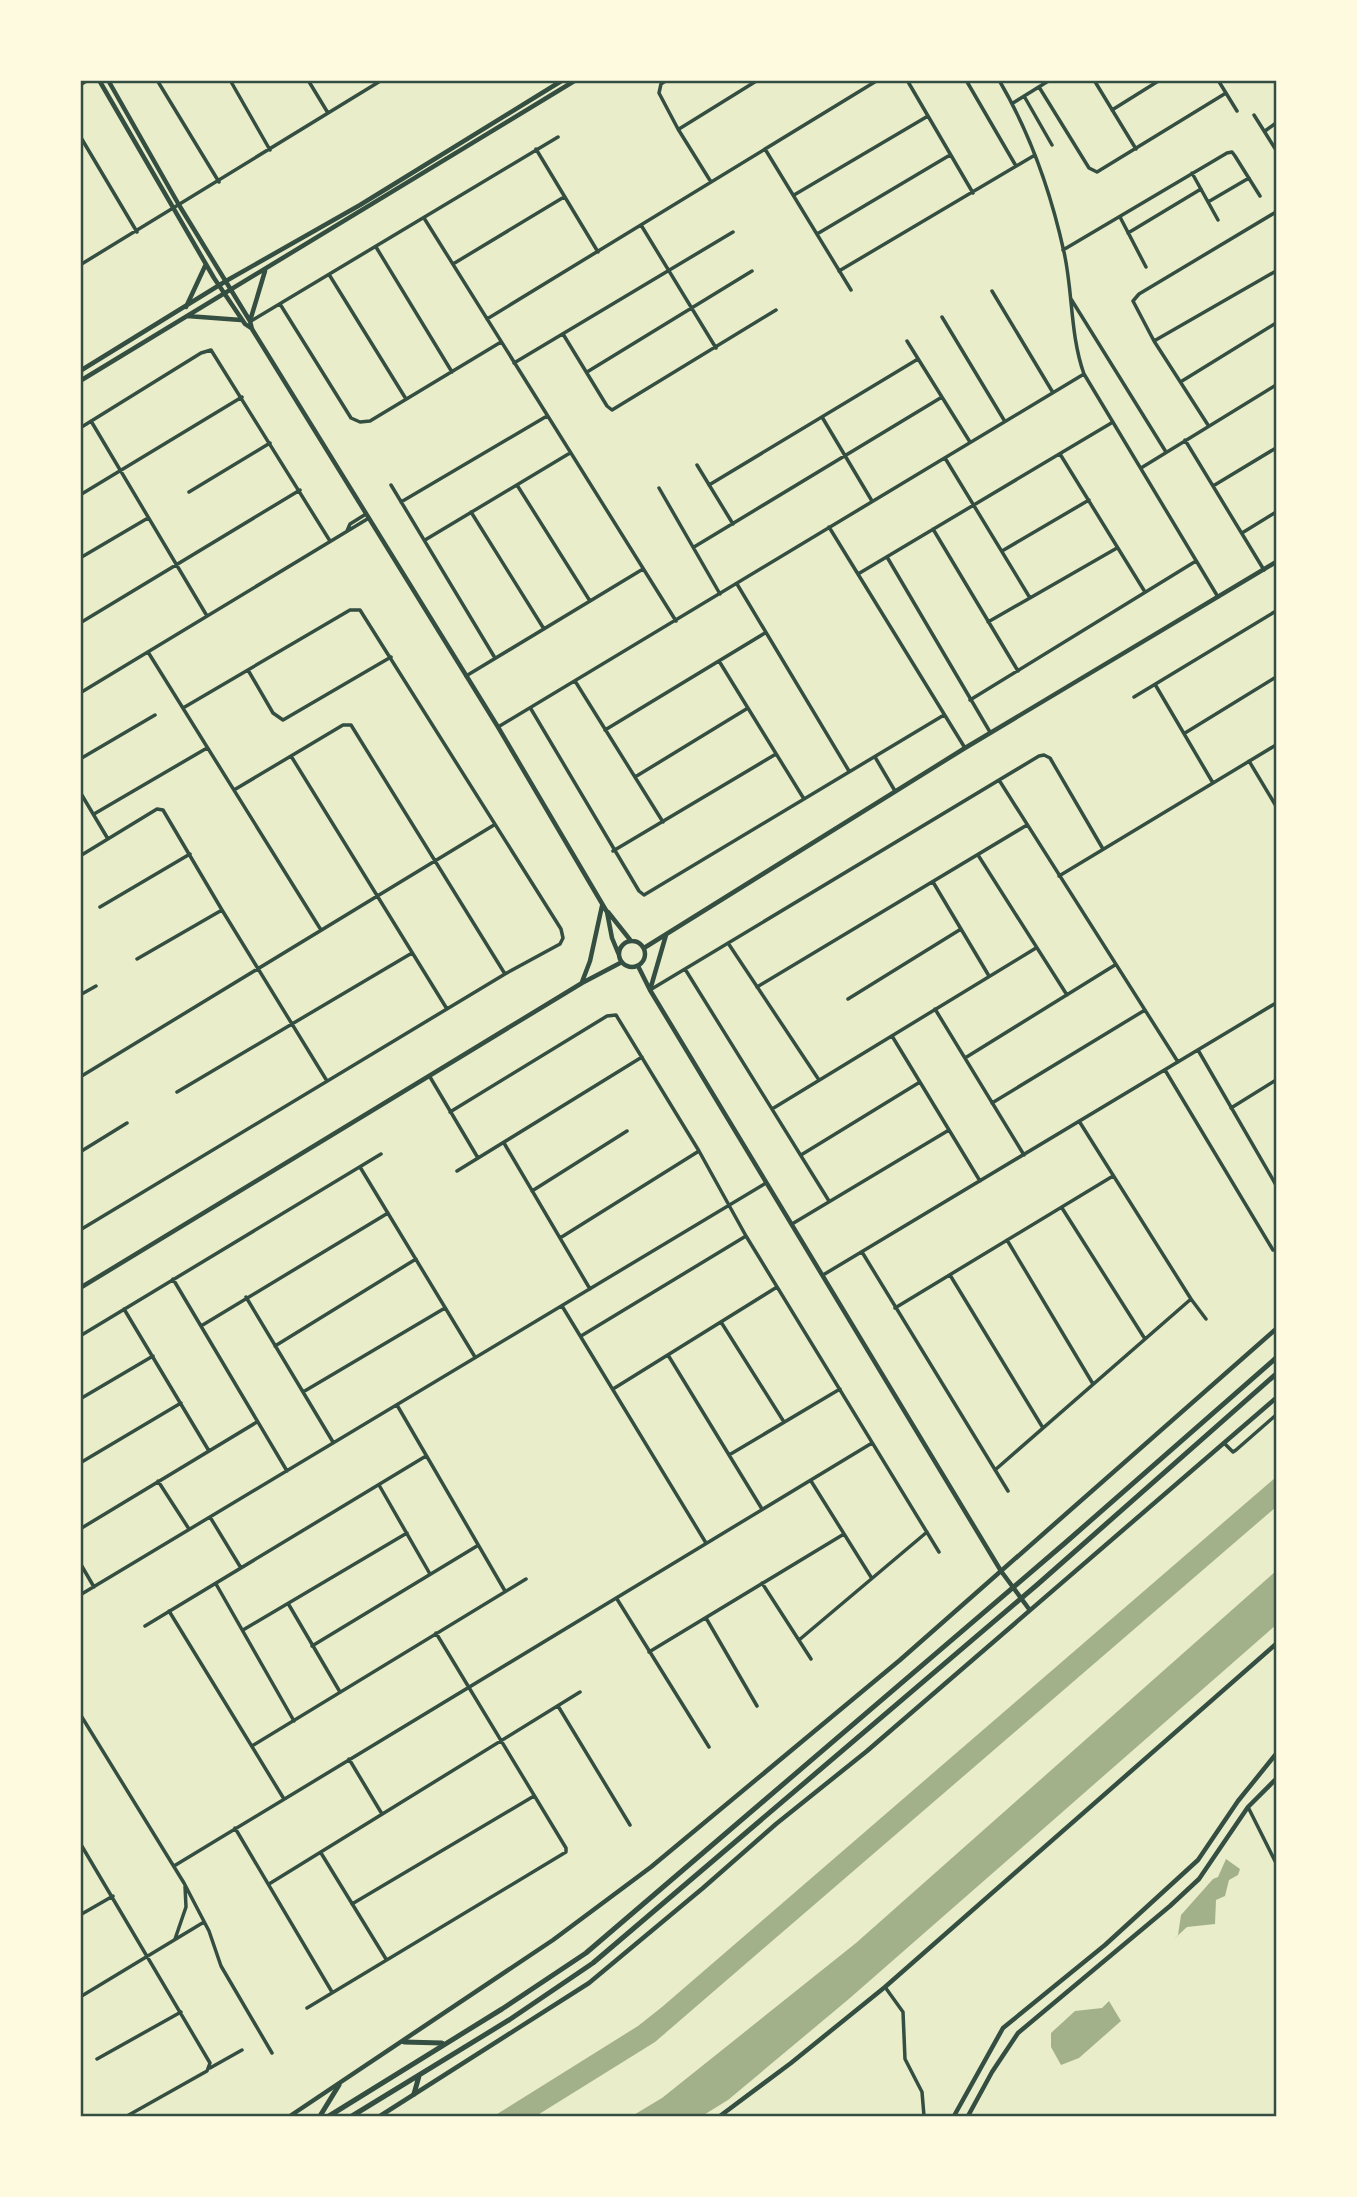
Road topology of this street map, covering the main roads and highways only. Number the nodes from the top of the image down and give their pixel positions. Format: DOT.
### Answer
graph roads {
  1 [pos="1276,1358"];
  2 [pos="1276,1374"];
  3 [pos="404,2042"];
  4 [pos="444,2043"];
  5 [pos="419,2076"];
  6 [pos="339,2085"];
  7 [pos="414,2094"];
  8 [pos="320,2116"];
  9 [pos="329,2116"];
  10 [pos="352,2116"];
  1 -- 4 [label="highway"];
  2 -- 5 [label="highway"];
  3 -- 4 [label="highway"];
  4 -- 9 [label="highway"];
  5 -- 7 [label="highway"];
  5 -- 10 [label="highway"];
  6 -- 8 [label="highway"];
}
